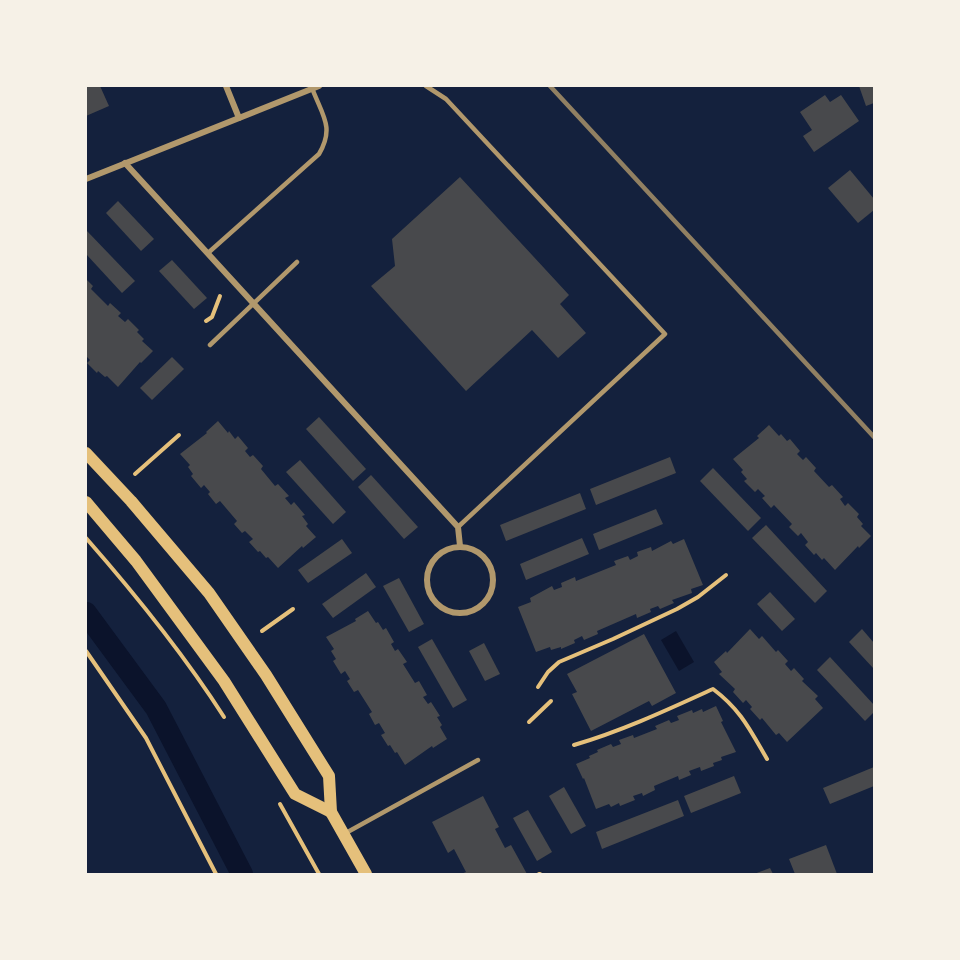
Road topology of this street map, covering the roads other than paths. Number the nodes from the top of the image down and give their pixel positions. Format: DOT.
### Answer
graph roads {
  1 [pos="226,86"];
  2 [pos="320,86"];
  3 [pos="426,86"];
  4 [pos="312,88"];
  5 [pos="239,117"];
  6 [pos="125,163"];
  7 [pos="86,179"];
  8 [pos="208,254"];
  9 [pos="297,262"];
  10 [pos="253,304"];
  11 [pos="210,345"];
  12 [pos="86,453"];
  13 [pos="86,502"];
  14 [pos="458,527"];
  15 [pos="460,546"];
  16 [pos="478,760"];
  17 [pos="331,812"];
  18 [pos="343,834"];
  19 [pos="366,874"];
  1 -- 5 [label="street"];
  2 -- 4 [label="street"];
  3 -- 14 [label="lane"];
  4 -- 5 [label="street"];
  4 -- 8 [label="lane"];
  5 -- 6 [label="street"];
  6 -- 7 [label="street"];
  6 -- 8 [label="street"];
  8 -- 10 [label="street"];
  9 -- 10 [label="lane"];
  10 -- 11 [label="lane"];
  10 -- 14 [label="street"];
  12 -- 17 [label="main road"];
  13 -- 17 [label="main road"];
  14 -- 15 [label="street"];
  15 -- 15 [label="street"];
  16 -- 18 [label="lane"];
  17 -- 18 [label="main road"];
  18 -- 19 [label="main road"];
}
